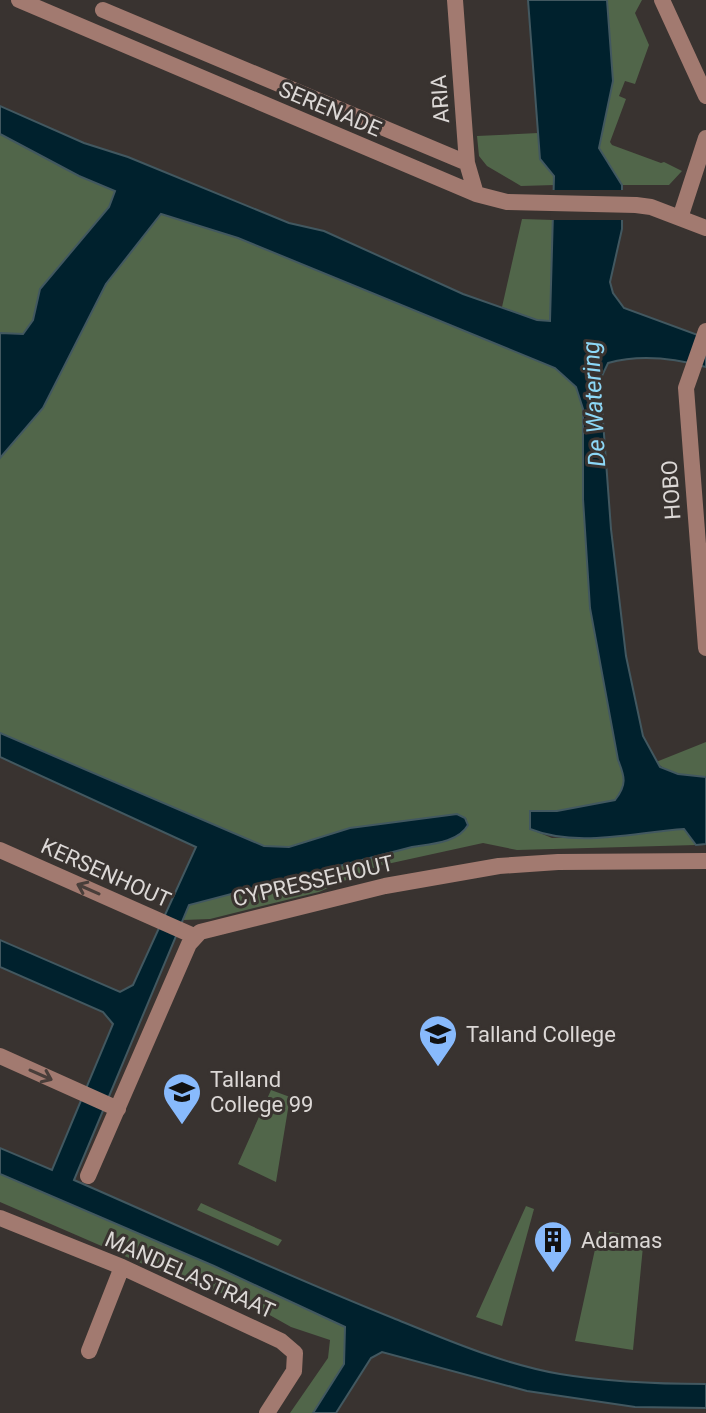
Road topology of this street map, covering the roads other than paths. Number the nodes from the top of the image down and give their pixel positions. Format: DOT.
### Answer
graph roads {
  1 [pos="19,0"];
  2 [pos="455,0"];
  3 [pos="662,0"];
  4 [pos="105,5"];
  5 [pos="93,33"];
  6 [pos="706,96"];
  7 [pos="706,138"];
  8 [pos="467,163"];
  9 [pos="476,194"];
  10 [pos="680,218"];
  11 [pos="706,228"];
  12 [pos="706,332"];
  13 [pos="706,648"];
  14 [pos="0,850"];
  15 [pos="706,861"];
  16 [pos="189,934"];
  17 [pos="0,1056"];
  18 [pos="113,1106"];
  19 [pos="88,1176"];
  20 [pos="0,1218"];
  21 [pos="122,1267"];
  22 [pos="89,1351"];
  23 [pos="267,1413"];
  1 -- 5 [label="street, SERENADE"];
  2 -- 8 [label="street, ARIA"];
  3 -- 6 [label="street"];
  4 -- 5 [label="street"];
  4 -- 8 [label="street, SERENADE"];
  5 -- 9 [label="street, SERENADE"];
  7 -- 10 [label="street"];
  8 -- 9 [label="street, ARIA"];
  9 -- 10 [label="street, SERENADE"];
  10 -- 11 [label="street, SERENADE"];
  12 -- 13 [label="street, HOBO"];
  16 -- 14 [label="street, KERSENHOUT, one-way"];
  15 -- 16 [label="street, CYPRESSEHOUT"];
  16 -- 18 [label="street"];
  17 -- 18 [label="street, one-way"];
  18 -- 19 [label="street"];
  20 -- 21 [label="street, MANDELASTRAAT"];
  21 -- 22 [label="street"];
  21 -- 23 [label="street, MANDELASTRAAT"];
}
